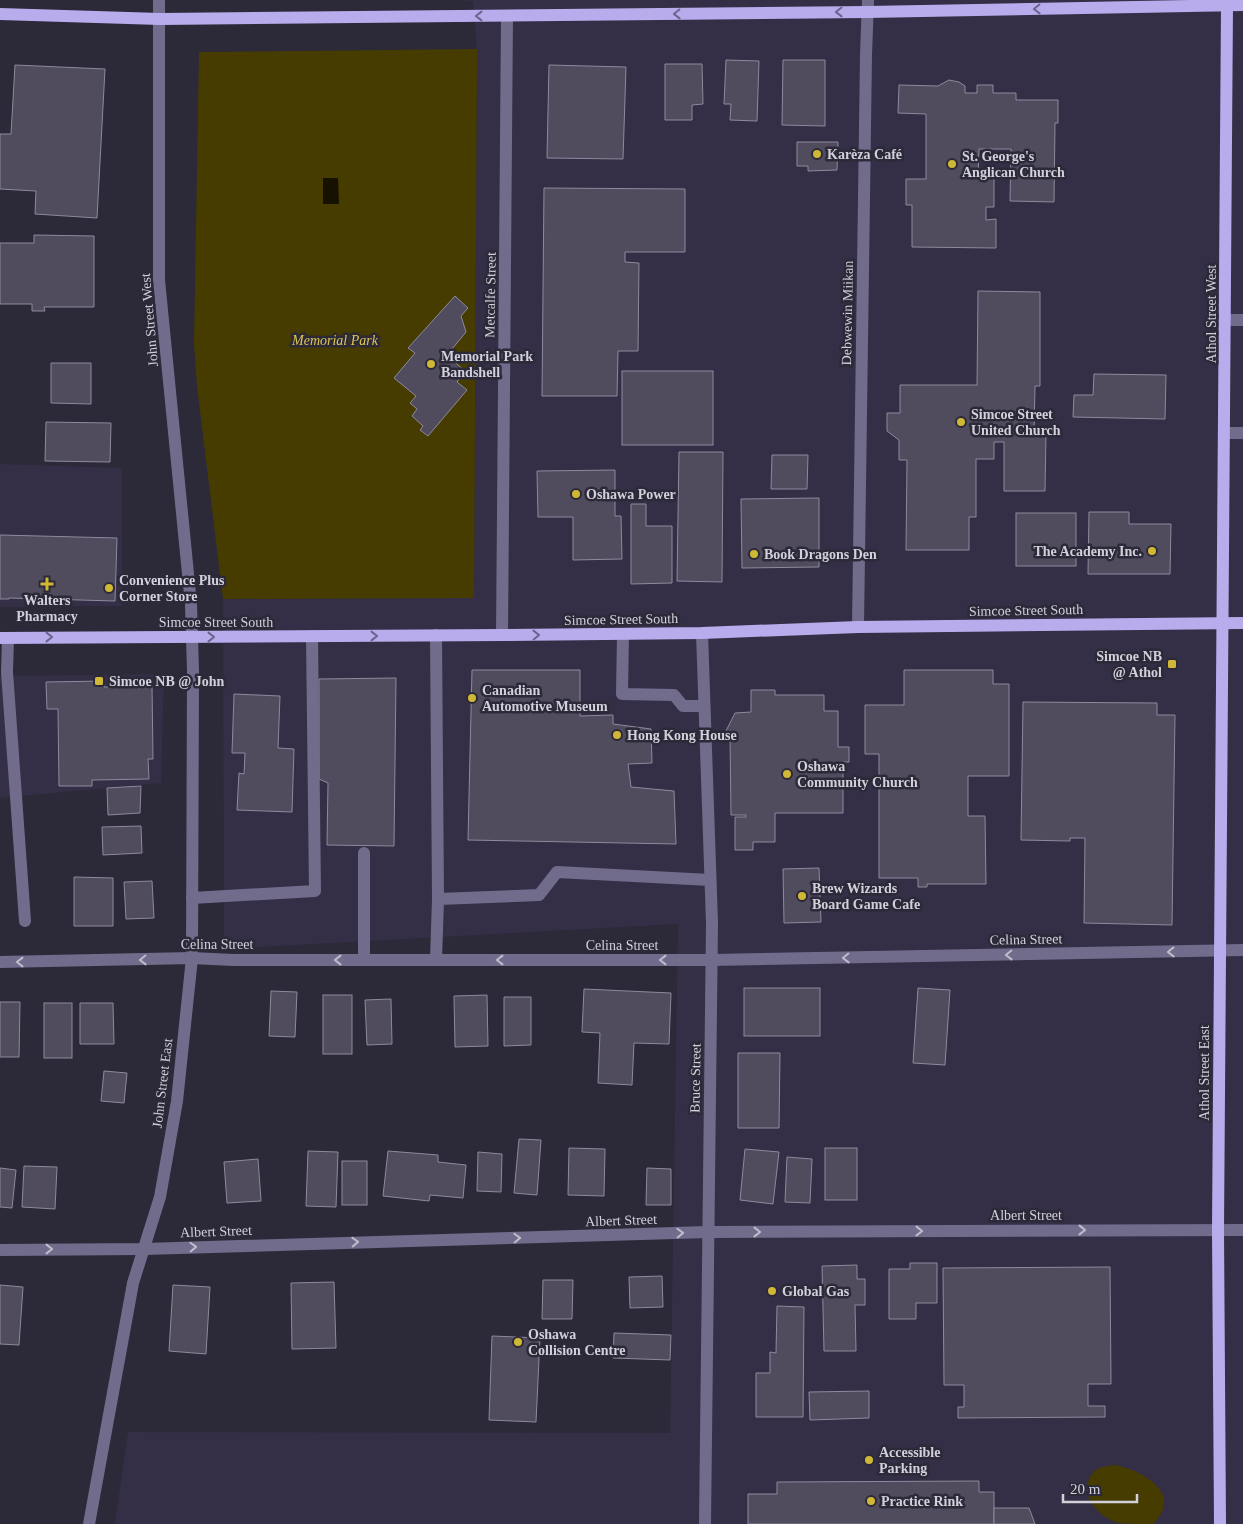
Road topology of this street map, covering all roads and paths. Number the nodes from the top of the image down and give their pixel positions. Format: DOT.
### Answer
graph roads {
  1 [pos="160,0"];
  2 [pos="1243,5"];
  3 [pos="868,6"];
  4 [pos="1228,6"];
  5 [pos="0,14"];
  6 [pos="508,16"];
  7 [pos="160,19"];
  8 [pos="1226,320"];
  9 [pos="1243,320"];
  10 [pos="1225,433"];
  11 [pos="1243,433"];
  12 [pos="1224,623"];
  13 [pos="1243,623"];
  14 [pos="858,627"];
  15 [pos="702,633"];
  16 [pos="622,634"];
  17 [pos="502,635"];
  18 [pos="192,636"];
  19 [pos="312,636"];
  20 [pos="436,636"];
  21 [pos="4,638"];
  22 [pos="704,706"];
  23 [pos="364,853"];
  24 [pos="710,880"];
  25 [pos="192,898"];
  26 [pos="438,899"];
  27 [pos="25,921"];
  28 [pos="1220,950"];
  29 [pos="1243,950"];
  30 [pos="192,958"];
  31 [pos="364,960"];
  32 [pos="436,960"];
  33 [pos="711,960"];
  34 [pos="0,962"];
  35 [pos="1218,1230"];
  36 [pos="1243,1230"];
  37 [pos="708,1232"];
  38 [pos="144,1248"];
  39 [pos="0,1250"];
  40 [pos="89,1524"];
  41 [pos="705,1524"];
  42 [pos="1220,1524"];
  1 -- 7 [label="street, John Street West"];
  2 -- 4 [label="main road"];
  4 -- 3 [label="main road, one-way"];
  3 -- 6 [label="main road, one-way"];
  3 -- 14 [label="street, Debwewin Miikan"];
  4 -- 8 [label="main road, Athol Street West"];
  5 -- 7 [label="main road"];
  6 -- 7 [label="main road, one-way"];
  6 -- 17 [label="street, Metcalfe Street"];
  7 -- 18 [label="street, John Street West"];
  8 -- 9 [label="street"];
  8 -- 10 [label="main road, Athol Street West"];
  10 -- 11 [label="street"];
  10 -- 12 [label="main road, Athol Street West"];
  12 -- 13 [label="main road, Simcoe Street South"];
  12 -- 14 [label="main road, Simcoe Street South"];
  12 -- 28 [label="main road, Athol Street East"];
  14 -- 15 [label="main road, Simcoe Street South"];
  15 -- 16 [label="main road, Simcoe Street South"];
  15 -- 22 [label="street, Bruce Street"];
  17 -- 16 [label="main road, Simcoe Street South, one-way"];
  16 -- 22 [label="street"];
  17 -- 20 [label="main road, Simcoe Street South"];
  18 -- 19 [label="main road, Simcoe Street South, one-way"];
  21 -- 18 [label="main road, Simcoe Street South, one-way"];
  18 -- 25 [label="street, John Street East"];
  19 -- 20 [label="main road, Simcoe Street South, one-way"];
  19 -- 25 [label="street"];
  20 -- 26 [label="street"];
  21 -- 27 [label="street"];
  22 -- 24 [label="street, Bruce Street"];
  23 -- 31 [label="street"];
  24 -- 26 [label="street"];
  24 -- 33 [label="street, Bruce Street"];
  25 -- 30 [label="street, John Street East"];
  26 -- 32 [label="street"];
  28 -- 29 [label="street, Celina Street"];
  28 -- 33 [label="street, Celina Street, one-way"];
  28 -- 35 [label="main road, Athol Street East"];
  31 -- 30 [label="street, Celina Street, one-way"];
  30 -- 34 [label="street, Celina Street, one-way"];
  30 -- 38 [label="street, John Street East"];
  31 -- 32 [label="street, Celina Street"];
  33 -- 32 [label="street, Celina Street, one-way"];
  33 -- 37 [label="street, Bruce Street"];
  35 -- 36 [label="street, Albert Street"];
  37 -- 35 [label="street, Albert Street, one-way"];
  35 -- 42 [label="main road, Athol Street East"];
  38 -- 37 [label="street, Albert Street, one-way"];
  37 -- 41 [label="street, Bruce Street"];
  39 -- 38 [label="street, Albert Street, one-way"];
  38 -- 40 [label="street, John Street East"];
}
